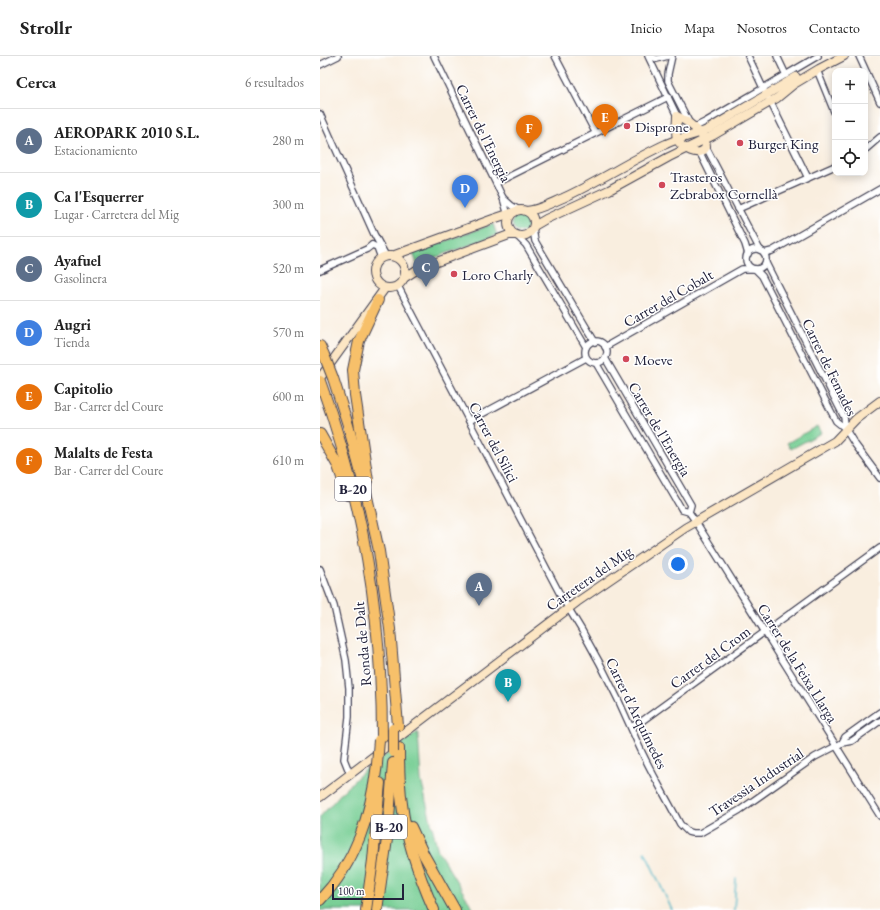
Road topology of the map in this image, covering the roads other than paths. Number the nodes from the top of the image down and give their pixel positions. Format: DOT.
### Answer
graph roads {
  1 [pos="338,56"];
  2 [pos="434,56"];
  3 [pos="555,56"];
  4 [pos="650,56"];
  5 [pos="668,56"];
  6 [pos="672,56"];
  7 [pos="748,56"];
  8 [pos="777,56"];
  9 [pos="818,56"];
  10 [pos="834,56"];
  11 [pos="844,56"];
  12 [pos="859,56"];
  13 [pos="811,58"];
  14 [pos="320,65"];
  15 [pos="816,70"];
  16 [pos="786,74"];
  17 [pos="767,95"];
  18 [pos="668,97"];
  19 [pos="880,102"];
  20 [pos="832,107"];
  21 [pos="320,114"];
  22 [pos="677,116"];
  23 [pos="691,125"];
  24 [pos="677,129"];
  25 [pos="595,132"];
  26 [pos="880,137"];
  27 [pos="677,139"];
  28 [pos="693,140"];
  29 [pos="704,140"];
  30 [pos="868,147"];
  31 [pos="687,148"];
  32 [pos="700,153"];
  33 [pos="832,167"];
  34 [pos="808,178"];
  35 [pos="496,183"];
  36 [pos="880,189"];
  37 [pos="503,198"];
  38 [pos="738,209"];
  39 [pos="512,214"];
  40 [pos="534,228"];
  41 [pos="374,234"];
  42 [pos="516,236"];
  43 [pos="372,245"];
  44 [pos="762,252"];
  45 [pos="748,254"];
  46 [pos="386,258"];
  47 [pos="746,261"];
  48 [pos="766,263"];
  49 [pos="742,269"];
  50 [pos="754,269"];
  51 [pos="320,270"];
  52 [pos="404,278"];
  53 [pos="398,286"];
  54 [pos="385,288"];
  55 [pos="378,300"];
  56 [pos="595,342"];
  57 [pos="586,347"];
  58 [pos="605,347"];
  59 [pos="322,350"];
  60 [pos="586,358"];
  61 [pos="605,358"];
  62 [pos="596,363"];
  63 [pos="320,378"];
  64 [pos="322,386"];
  65 [pos="880,401"];
  66 [pos="469,421"];
  67 [pos="846,430"];
  68 [pos="320,434"];
  69 [pos="880,478"];
  70 [pos="689,512"];
  71 [pos="696,522"];
  72 [pos="376,534"];
  73 [pos="880,548"];
  74 [pos="320,569"];
  75 [pos="372,590"];
  76 [pos="569,608"];
  77 [pos="765,632"];
  78 [pos="880,712"];
  79 [pos="880,721"];
  80 [pos="631,727"];
  81 [pos="842,743"];
  82 [pos="836,746"];
  83 [pos="396,750"];
  84 [pos="399,761"];
  85 [pos="379,762"];
  86 [pos="350,774"];
  87 [pos="322,797"];
  88 [pos="880,816"];
  89 [pos="684,829"];
  90 [pos="320,900"];
  91 [pos="367,905"];
  92 [pos="377,906"];
  93 [pos="434,910"];
  94 [pos="455,910"];
  1 -- 14 [label="street"];
  2 -- 35 [label="street, Carrer de l'Energia"];
  3 -- 25 [label="street"];
  4 -- 5 [label="street"];
  4 -- 18 [label="street"];
  6 -- 23 [label="street"];
  7 -- 17 [label="street"];
  8 -- 16 [label="street"];
  9 -- 13 [label="street"];
  10 -- 17 [label="main road"];
  11 -- 15 [label="main road"];
  12 -- 19 [label="street"];
  13 -- 16 [label="street"];
  15 -- 17 [label="main road"];
  15 -- 20 [label="street"];
  16 -- 17 [label="street"];
  17 -- 23 [label="street"];
  17 -- 29 [label="main road"];
  17 -- 34 [label="street"];
  18 -- 22 [label="street"];
  18 -- 25 [label="street"];
  21 -- 41 [label="street"];
  22 -- 23 [label="main road"];
  22 -- 24 [label="main road"];
  23 -- 24 [label="main road"];
  23 -- 29 [label="main road"];
  24 -- 27 [label="main road"];
  25 -- 35 [label="street"];
  26 -- 30 [label="street"];
  27 -- 28 [label="main road"];
  27 -- 31 [label="main road"];
  27 -- 39 [label="main road"];
  28 -- 29 [label="main road"];
  28 -- 31 [label="main road"];
  29 -- 32 [label="main road"];
  29 -- 38 [label="street"];
  31 -- 32 [label="main road"];
  31 -- 40 [label="main road"];
  32 -- 45 [label="street"];
  33 -- 34 [label="street"];
  34 -- 38 [label="street"];
  35 -- 37 [label="street, Carrer de l'Energia"];
  36 -- 44 [label="street"];
  37 -- 39 [label="street, Carrer de l'Energia"];
  37 -- 39 [label="street, Carrer de l'Energia"];
  38 -- 44 [label="street"];
  39 -- 40 [label="main road"];
  39 -- 42 [label="main road"];
  39 -- 46 [label="main road"];
  40 -- 42 [label="main road"];
  40 -- 56 [label="street"];
  41 -- 43 [label="street"];
  41 -- 46 [label="street"];
  42 -- 52 [label="main road"];
  42 -- 57 [label="street"];
  43 -- 46 [label="street"];
  43 -- 51 [label="street"];
  44 -- 45 [label="street"];
  44 -- 48 [label="street"];
  45 -- 47 [label="street"];
  46 -- 52 [label="main road"];
  46 -- 54 [label="main road"];
  47 -- 49 [label="street"];
  47 -- 50 [label="street"];
  48 -- 50 [label="street"];
  48 -- 67 [label="street, Carrer de Femades"];
  49 -- 50 [label="street, Carrer del Cobalt"];
  49 -- 58 [label="street, Carrer del Cobalt"];
  50 -- 67 [label="street"];
  52 -- 53 [label="main road"];
  53 -- 54 [label="main road"];
  53 -- 66 [label="street, Carrer del Silici"];
  54 -- 55 [label="main road"];
  55 -- 63 [label="main road"];
  55 -- 72 [label="highway"];
  56 -- 57 [label="street"];
  56 -- 58 [label="street"];
  57 -- 60 [label="street"];
  58 -- 61 [label="street"];
  59 -- 72 [label="highway, Ronda de Dalt / B-20, bridge"];
  60 -- 62 [label="street"];
  60 -- 66 [label="street"];
  61 -- 62 [label="street"];
  61 -- 70 [label="street, Carrer de l'Energia"];
  62 -- 70 [label="street, Carrer de l'Energia"];
  64 -- 75 [label="highway, Ronda de Dalt / B-20"];
  65 -- 67 [label="main road, Carretera del Mig"];
  66 -- 76 [label="street, Carrer del Silici"];
  67 -- 69 [label="street, Carrer de Femades"];
  67 -- 71 [label="main road, Carretera del Mig"];
  68 -- 75 [label="highway"];
  70 -- 71 [label="street, Carrer de l'Energia"];
  71 -- 76 [label="main road, Carretera del Mig"];
  71 -- 77 [label="street, Carrer de la Feixa Llarga"];
  72 -- 83 [label="highway, Ronda de Dalt / B-20, bridge"];
  73 -- 77 [label="street, Carrer del Crom"];
  74 -- 86 [label="street"];
  75 -- 85 [label="highway, Ronda de Dalt / B-20"];
  76 -- 80 [label="street, Carrer d'Arquímedes"];
  76 -- 86 [label="main road, Carretera del Mig"];
  77 -- 80 [label="street, Carrer del Crom"];
  77 -- 82 [label="street, Carrer de la Feixa Llarga"];
  78 -- 81 [label="street, Travessia Industrial"];
  79 -- 81 [label="street, Travessia Industrial"];
  80 -- 89 [label="street, Carrer d'Arquímedes"];
  81 -- 82 [label="street, Travessia Industrial"];
  82 -- 88 [label="street, Carrer de la Feixa Llarga"];
  82 -- 89 [label="street, Travessia Industrial"];
  83 -- 84 [label="highway"];
  83 -- 92 [label="highway, B-20"];
  84 -- 93 [label="highway"];
  84 -- 94 [label="highway"];
  85 -- 90 [label="highway"];
  85 -- 91 [label="highway, Ronda de Dalt / B-20"];
  86 -- 87 [label="main road, Carretera del Mig"];
}
